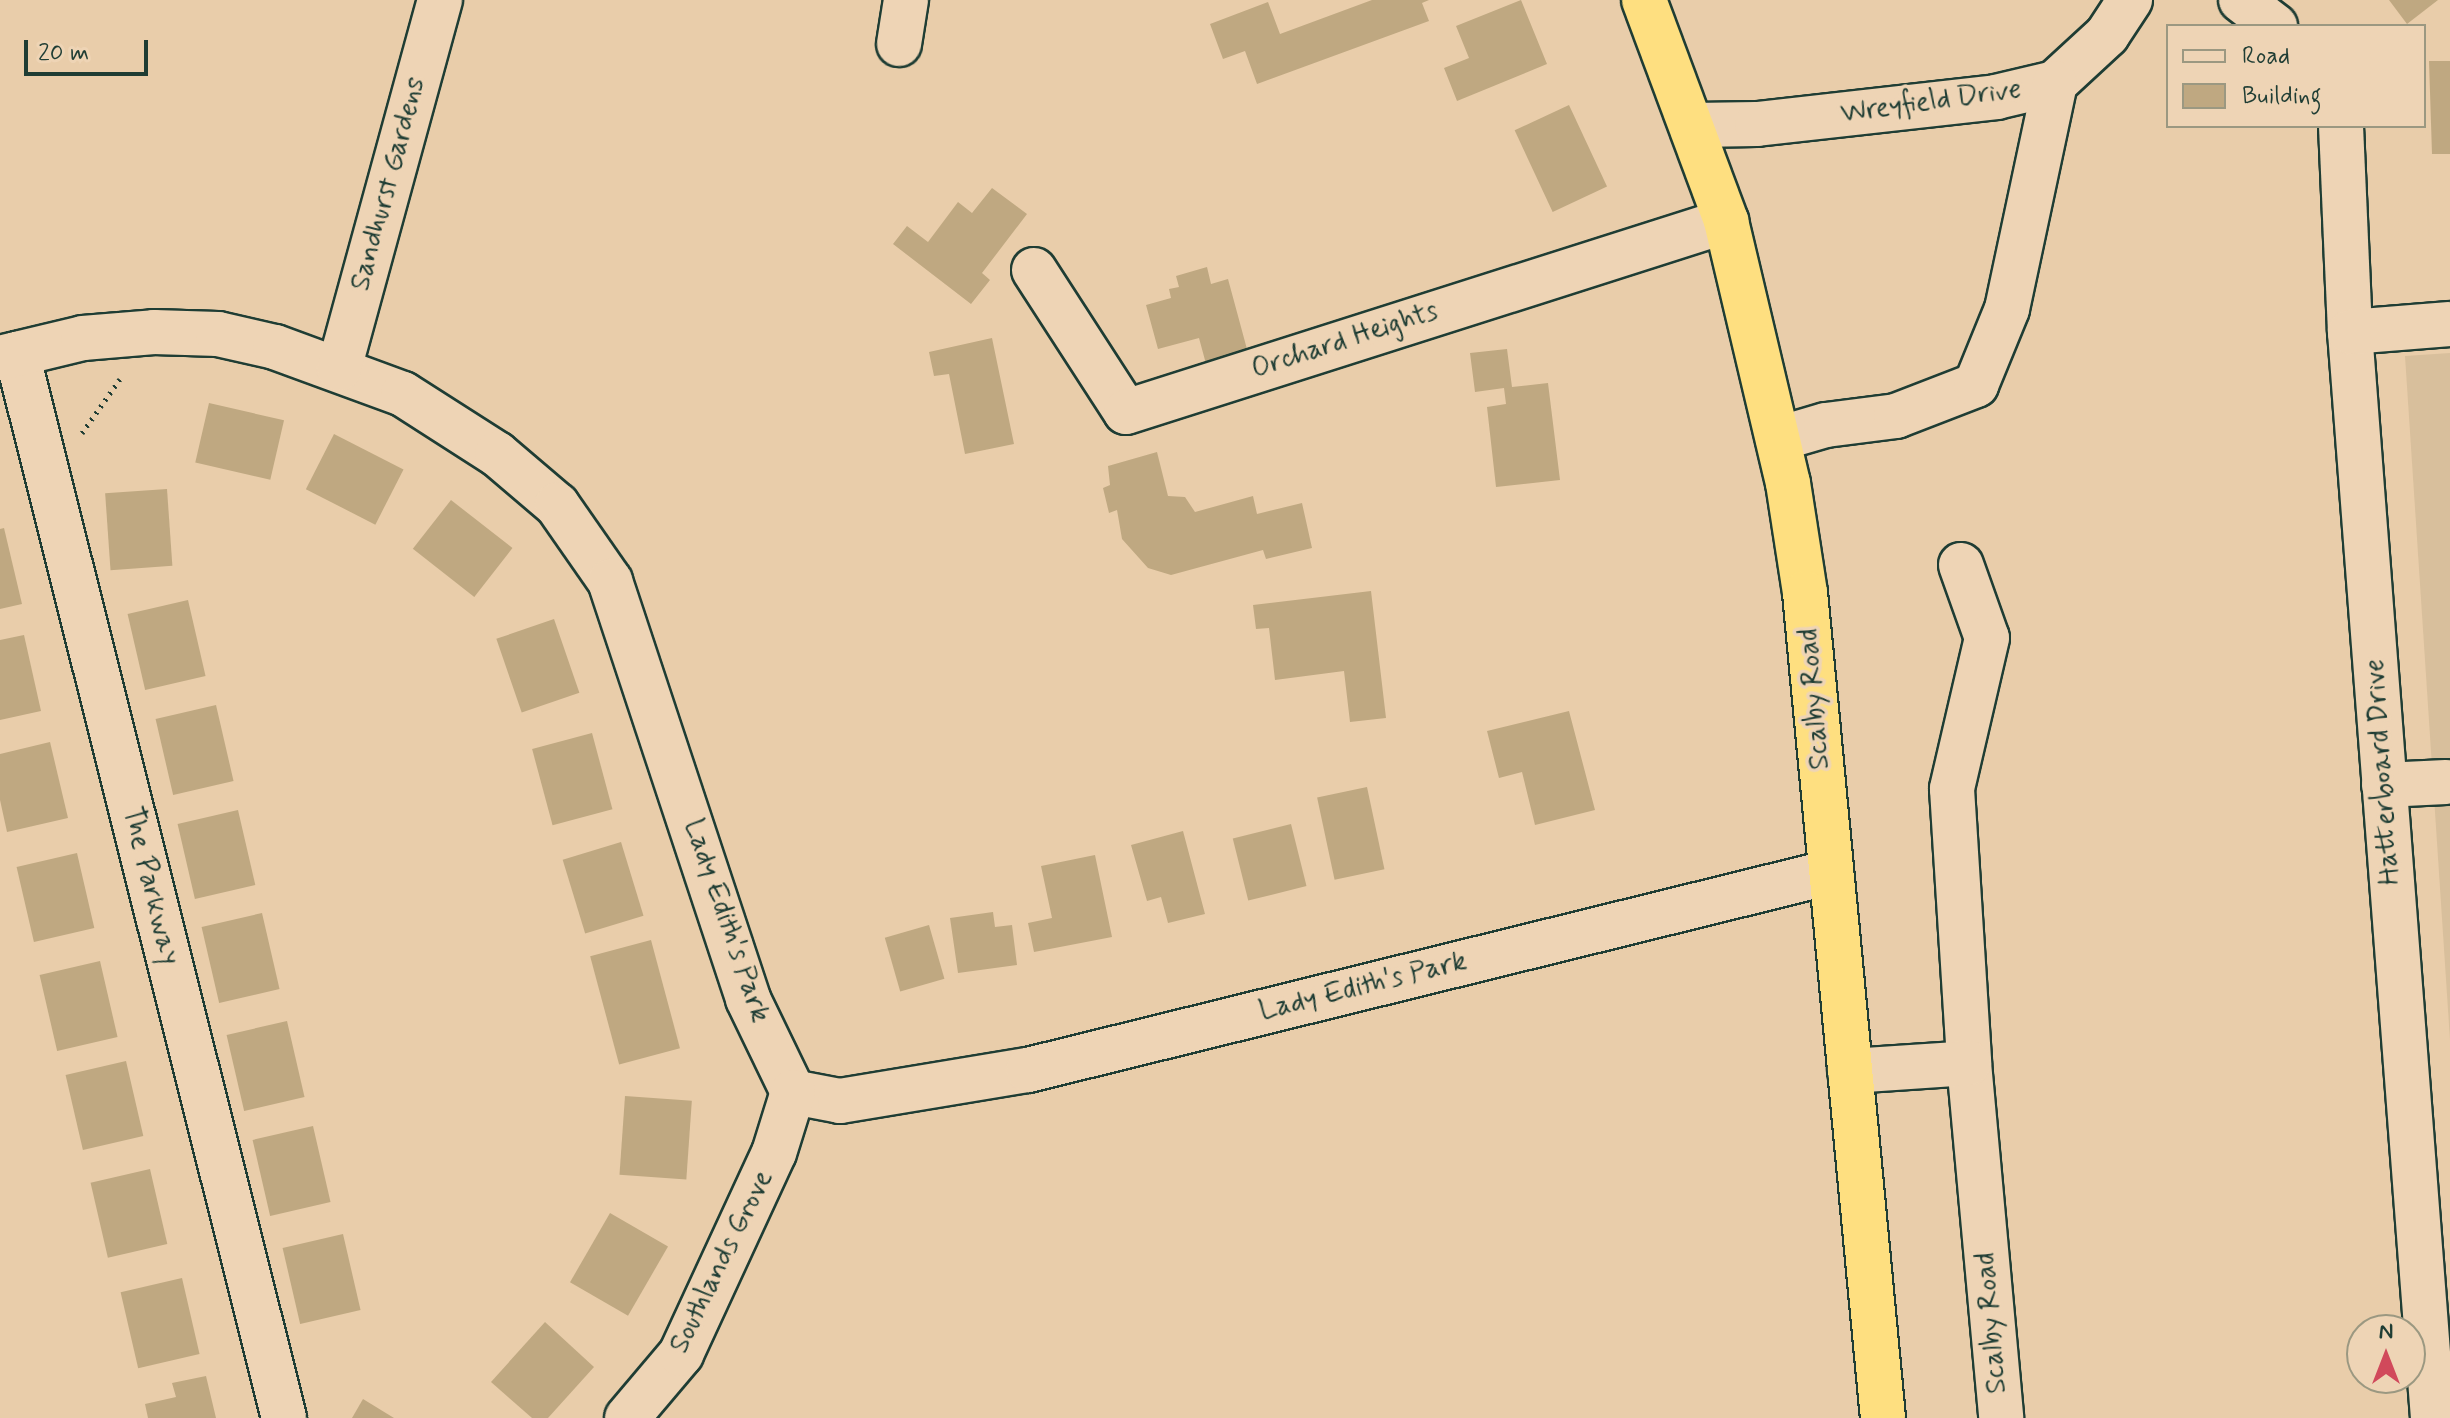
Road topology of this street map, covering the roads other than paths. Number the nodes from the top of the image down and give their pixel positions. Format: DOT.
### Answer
graph roads {
  1 [pos="440,0"];
  2 [pos="906,0"];
  3 [pos="1644,0"];
  4 [pos="2130,0"];
  5 [pos="2241,0"];
  6 [pos="2272,24"];
  7 [pos="899,44"];
  8 [pos="2055,83"];
  9 [pos="1694,125"];
  10 [pos="2341,128"];
  11 [pos="1726,221"];
  12 [pos="1034,270"];
  13 [pos="2450,324"];
  14 [pos="2350,332"];
  15 [pos="8,356"];
  16 [pos="339,369"];
  17 [pos="1778,439"];
  18 [pos="1961,565"];
  19 [pos="2446,782"];
  20 [pos="2384,785"];
  21 [pos="1831,872"];
  22 [pos="1969,1063"];
  23 [pos="1850,1071"];
  24 [pos="793,1092"];
  25 [pos="284,1418"];
  26 [pos="627,1418"];
  27 [pos="1883,1418"];
  28 [pos="2001,1418"];
  29 [pos="2433,1418"];
  1 -- 16 [label="street, Sandhurst Gardens"];
  2 -- 7 [label="street"];
  3 -- 9 [label="highway, Scalby Road"];
  4 -- 8 [label="street, Wreyfield Drive"];
  5 -- 6 [label="street"];
  8 -- 9 [label="street, Wreyfield Drive"];
  8 -- 17 [label="street"];
  9 -- 11 [label="highway, Scalby Road"];
  10 -- 14 [label="street, Hatterboard Drive"];
  11 -- 12 [label="street, Orchard Heights"];
  11 -- 17 [label="highway, Scalby Road"];
  13 -- 14 [label="street"];
  14 -- 20 [label="street, Hatterboard Drive"];
  15 -- 16 [label="street, Lady Edith's Park"];
  15 -- 25 [label="street, The Parkway"];
  16 -- 24 [label="street, Lady Edith's Park"];
  17 -- 21 [label="highway, Scalby Road"];
  18 -- 22 [label="street, Scalby Road"];
  19 -- 20 [label="street"];
  20 -- 29 [label="street, Hatterboard Drive"];
  21 -- 23 [label="highway, Scalby Road"];
  21 -- 24 [label="street, Lady Edith's Park"];
  22 -- 23 [label="street"];
  22 -- 28 [label="street, Scalby Road"];
  23 -- 27 [label="highway, Scalby Road"];
  24 -- 26 [label="street, Southlands Grove"];
}
